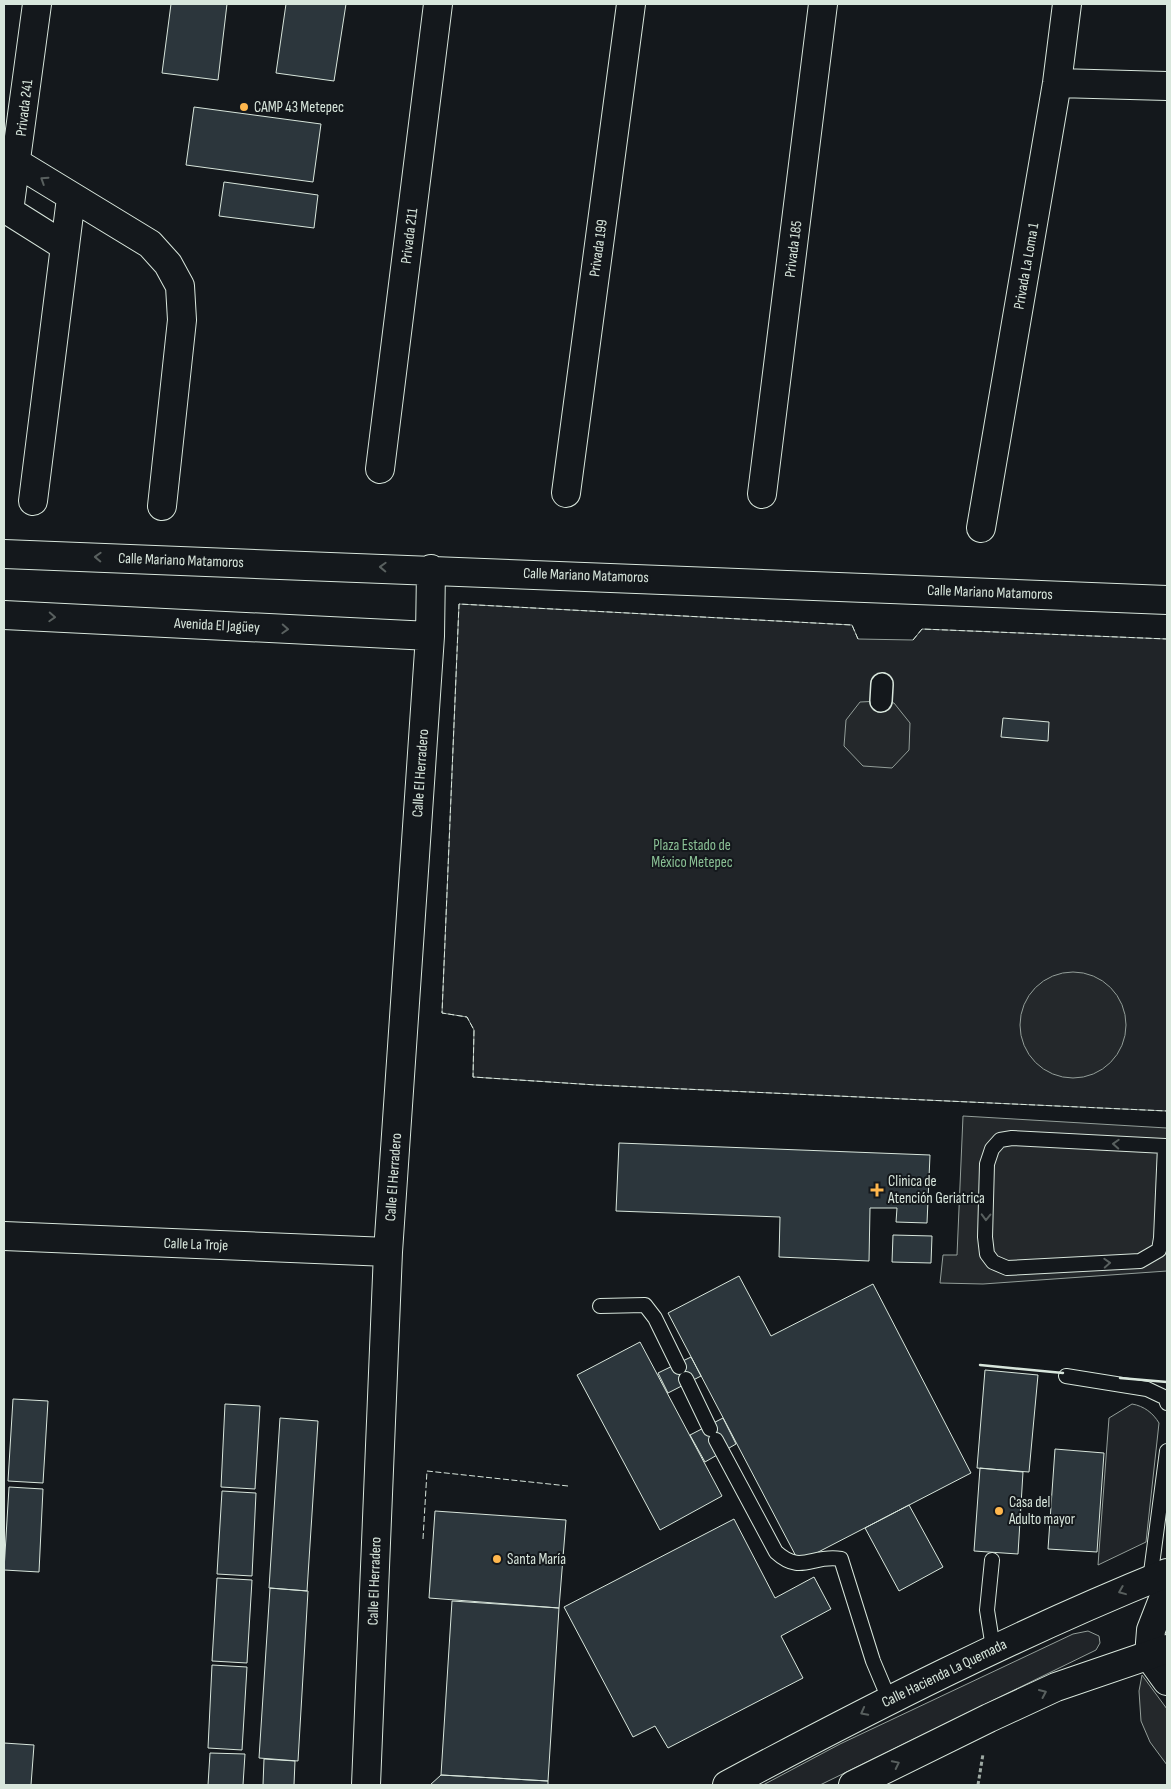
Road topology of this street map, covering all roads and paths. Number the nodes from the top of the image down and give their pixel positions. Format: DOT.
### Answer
graph roads {
  1 [pos="37,4"];
  2 [pos="438,4"];
  3 [pos="631,4"];
  4 [pos="823,4"];
  5 [pos="1068,4"];
  6 [pos="1057,83"];
  7 [pos="1167,86"];
  8 [pos="17,163"];
  9 [pos="71,198"];
  10 [pos="6,211"];
  11 [pos="63,245"];
  12 [pos="380,469"];
  13 [pos="566,493"];
  14 [pos="762,494"];
  15 [pos="33,501"];
  16 [pos="162,506"];
  17 [pos="982,528"];
  18 [pos="4,554"];
  19 [pos="432,569"];
  20 [pos="1167,600"];
  21 [pos="4,615"];
  22 [pos="430,636"];
  23 [pos="1166,1146"];
  24 [pos="1166,1167"];
  25 [pos="4,1236"];
  26 [pos="388,1252"];
  27 [pos="600,1306"];
  28 [pos="1066,1376"];
  29 [pos="1167,1403"];
  30 [pos="1167,1451"];
  31 [pos="992,1560"];
  32 [pos="1161,1581"];
  33 [pos="993,1648"];
  34 [pos="1158,1652"];
  35 [pos="1167,1681"];
  36 [pos="889,1699"];
  37 [pos="366,1785"];
  38 [pos="727,1785"];
  39 [pos="853,1785"];
  1 -- 8 [label="street, Privada 241"];
  2 -- 12 [label="street, Privada 211"];
  3 -- 13 [label="street, Privada 199"];
  4 -- 14 [label="street, Privada 185"];
  5 -- 6 [label="street, Privada La Loma 1"];
  6 -- 7 [label="street"];
  6 -- 17 [label="street, Privada La Loma 1"];
  9 -- 8 [label="street, one-way"];
  8 -- 10 [label="street, Privada 241"];
  9 -- 11 [label="street"];
  9 -- 16 [label="street"];
  10 -- 11 [label="street"];
  11 -- 15 [label="street"];
  19 -- 18 [label="street, Calle Mariano Matamoros, one-way"];
  19 -- 20 [label="street, Calle Mariano Matamoros"];
  19 -- 22 [label="street, Calle El Herradero"];
  21 -- 22 [label="street, Avenida El Jagüey, one-way"];
  22 -- 26 [label="street, Calle El Herradero"];
  23 -- 24 [label="lane"];
  23 -- 24 [label="lane, one-way"];
  25 -- 26 [label="street, Calle La Troje"];
  26 -- 37 [label="street, Calle El Herradero"];
  27 -- 36 [label="lane"];
  28 -- 29 [label="lane"];
  30 -- 32 [label="lane"];
  31 -- 33 [label="lane"];
  32 -- 33 [label="street, Calle Hacienda La Quemada, one-way"];
  32 -- 34 [label="street"];
  33 -- 36 [label="street, Calle Hacienda La Quemada"];
  34 -- 35 [label="street"];
  39 -- 34 [label="street, one-way"];
  36 -- 38 [label="street, Calle Hacienda La Quemada, one-way"];
}
